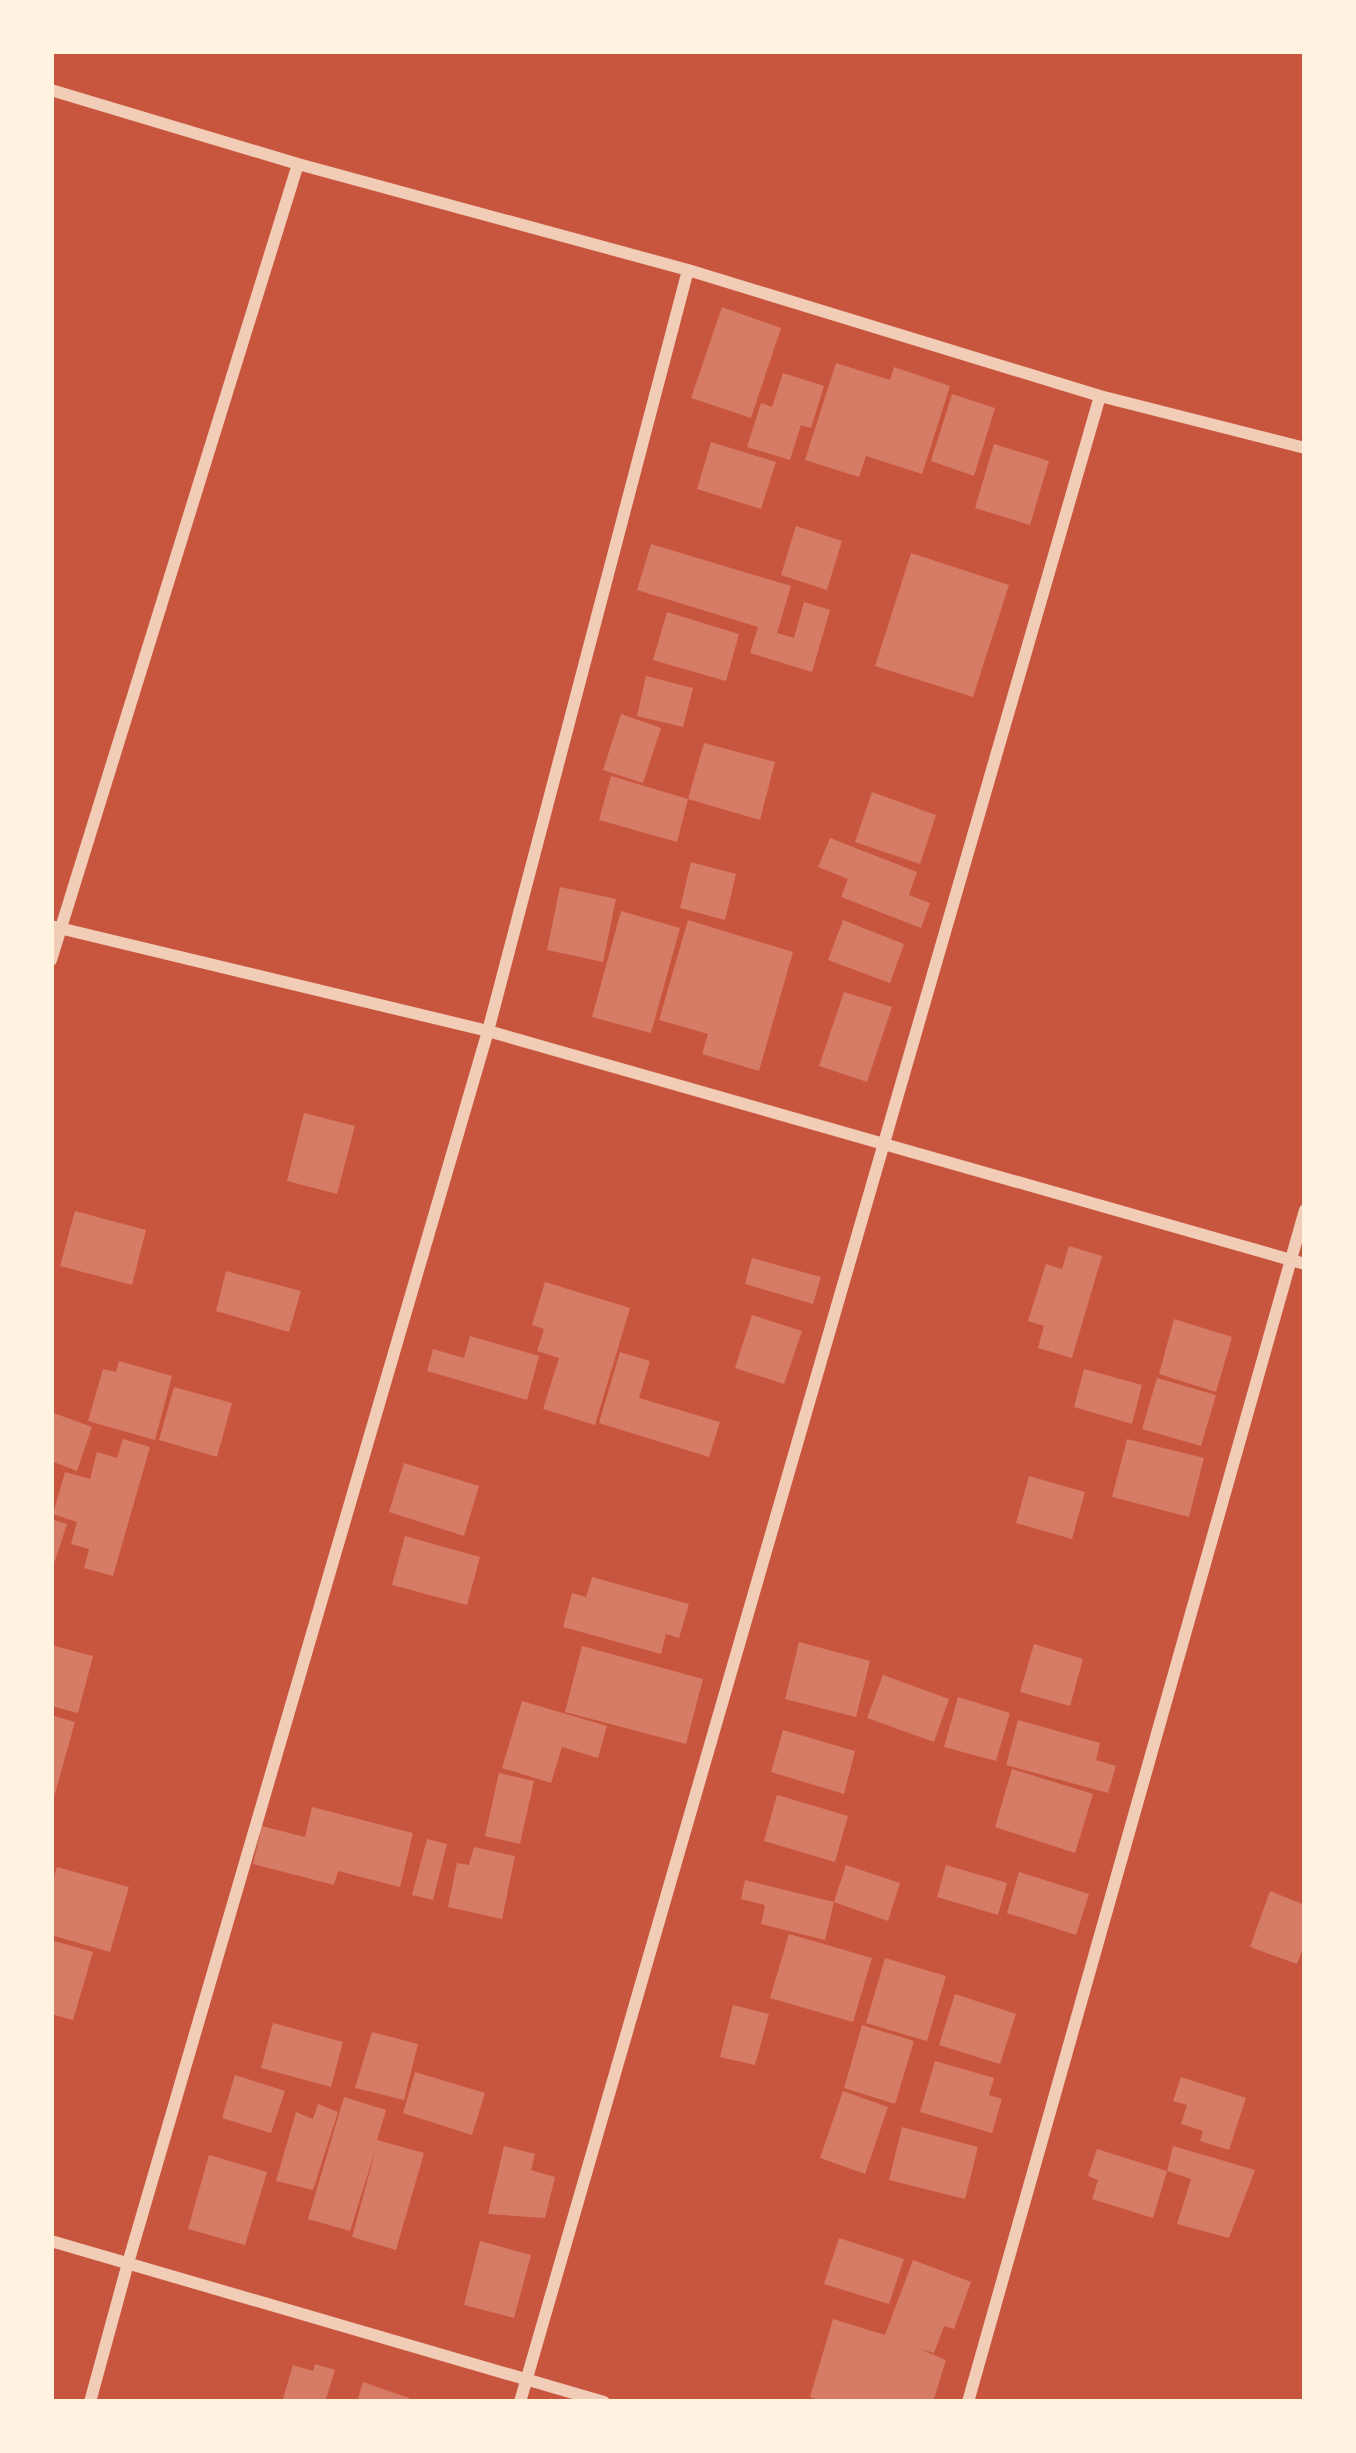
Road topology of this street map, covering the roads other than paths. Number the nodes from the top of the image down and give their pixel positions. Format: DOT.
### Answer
graph roads {
  1 [pos="51,90"];
  2 [pos="298,164"];
  3 [pos="688,270"];
  4 [pos="1100,396"];
  5 [pos="1305,448"];
  6 [pos="55,927"];
  7 [pos="51,960"];
  8 [pos="488,1031"];
  9 [pos="884,1144"];
  10 [pos="1305,1210"];
  11 [pos="1298,1262"];
  12 [pos="51,2241"];
  13 [pos="128,2263"];
  14 [pos="526,2380"];
  15 [pos="89,2402"];
  16 [pos="520,2402"];
  17 [pos="604,2402"];
  18 [pos="968,2402"];
  1 -- 2 [label="street"];
  2 -- 3 [label="street"];
  2 -- 6 [label="street"];
  3 -- 4 [label="street"];
  3 -- 8 [label="street"];
  4 -- 5 [label="street"];
  4 -- 9 [label="street"];
  6 -- 7 [label="street"];
  6 -- 8 [label="street"];
  8 -- 9 [label="street"];
  8 -- 13 [label="street"];
  9 -- 11 [label="street"];
  9 -- 14 [label="street"];
  10 -- 11 [label="street"];
  11 -- 18 [label="street"];
  12 -- 13 [label="street"];
  13 -- 14 [label="street"];
  13 -- 15 [label="street"];
  14 -- 16 [label="street"];
  14 -- 17 [label="street"];
}
